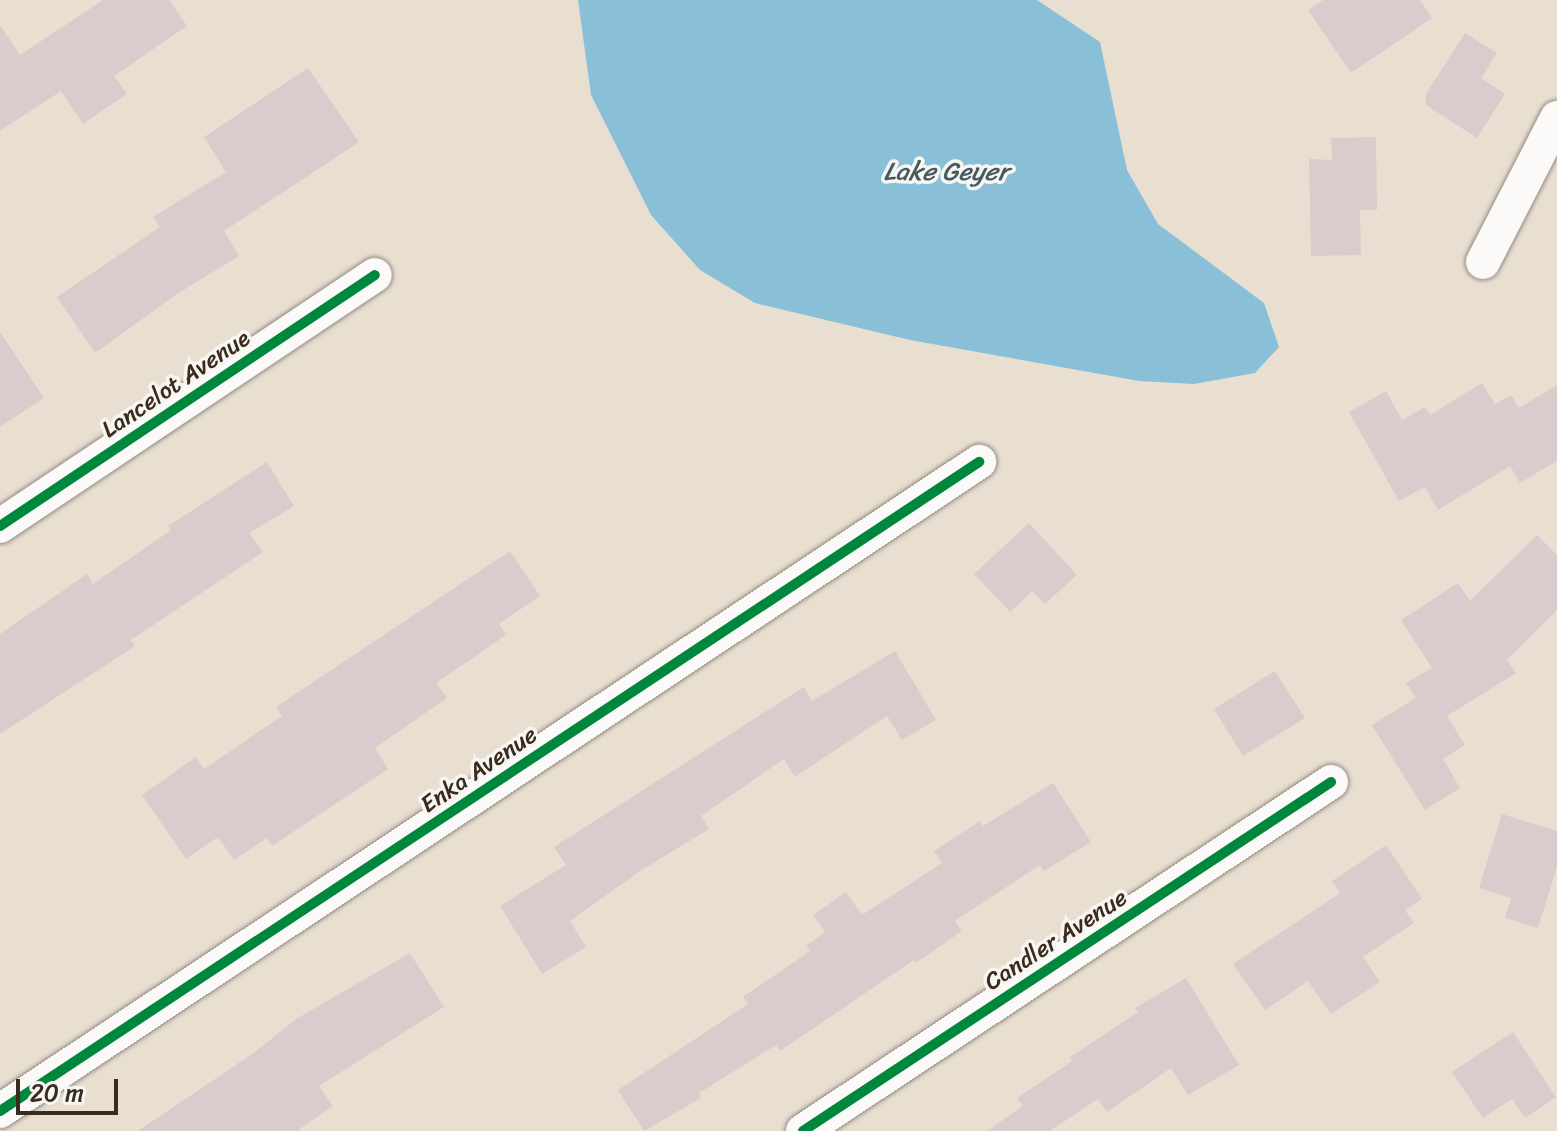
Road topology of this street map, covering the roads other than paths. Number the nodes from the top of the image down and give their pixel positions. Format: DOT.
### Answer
graph roads {
  1 [pos="1557,118"];
  2 [pos="1483,262"];
  3 [pos="375,275"];
  4 [pos="979,462"];
  5 [pos="0,526"];
  6 [pos="1331,782"];
  7 [pos="0,1111"];
  8 [pos="803,1131"];
  1 -- 2 [label="street"];
  3 -- 5 [label="street, Lancelot Avenue"];
  4 -- 7 [label="street, Enka Avenue"];
  6 -- 8 [label="street, Candler Avenue"];
}
